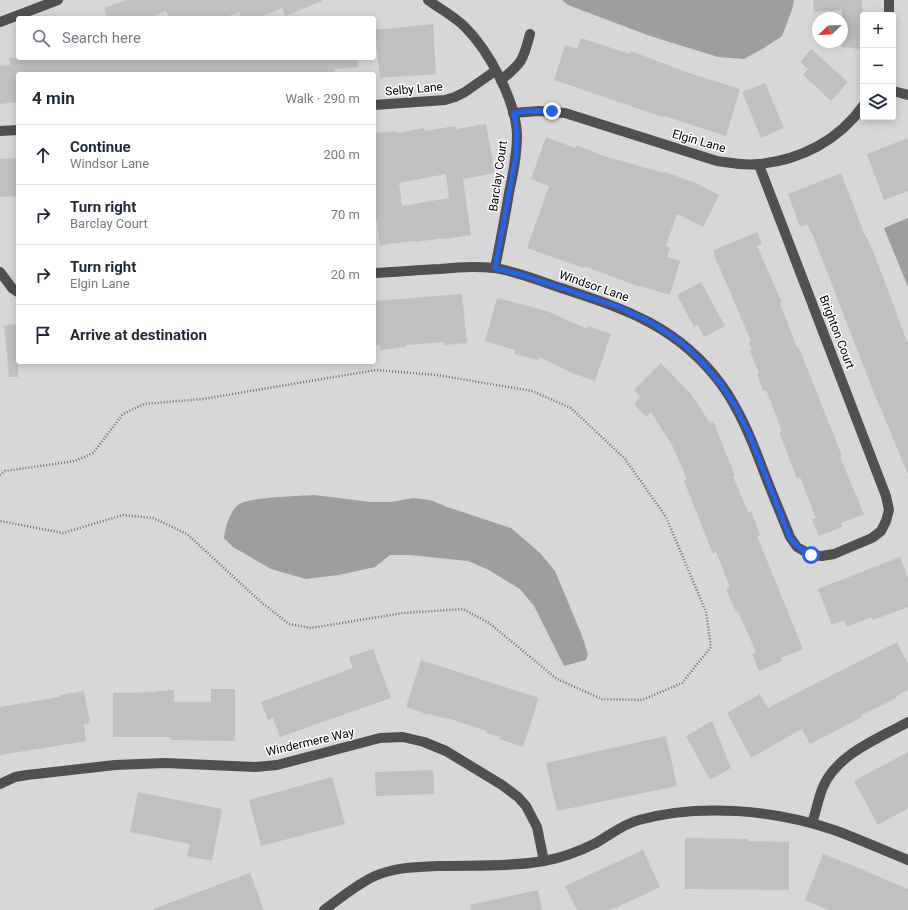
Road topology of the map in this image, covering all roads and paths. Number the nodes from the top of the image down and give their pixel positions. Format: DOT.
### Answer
graph roads {
  1 [pos="58,0"];
  2 [pos="428,0"];
  3 [pos="890,0"];
  4 [pos="889,12"];
  5 [pos="0,22"];
  6 [pos="530,34"];
  7 [pos="495,71"];
  8 [pos="500,80"];
  9 [pos="896,92"];
  10 [pos="908,95"];
  11 [pos="376,105"];
  12 [pos="860,110"];
  13 [pos="514,113"];
  14 [pos="16,130"];
  15 [pos="0,131"];
  16 [pos="759,165"];
  17 [pos="495,268"];
  18 [pos="0,272"];
  19 [pos="376,273"];
  20 [pos="15,290"];
  21 [pos="0,475"];
  22 [pos="0,521"];
  23 [pos="797,546"];
  24 [pos="908,722"];
  25 [pos="0,784"];
  26 [pos="812,823"];
  27 [pos="908,860"];
  28 [pos="544,861"];
  29 [pos="324,910"];
  1 -- 5 [label="street"];
  2 -- 7 [label="street, Barclay Court"];
  3 -- 4 [label="street"];
  6 -- 8 [label="street"];
  7 -- 8 [label="street, Barclay Court"];
  7 -- 11 [label="street, Selby Lane"];
  8 -- 13 [label="street, Barclay Court"];
  9 -- 10 [label="street"];
  12 -- 16 [label="street, Elgin Lane"];
  13 -- 16 [label="street, Elgin Lane"];
  13 -- 17 [label="street, Barclay Court"];
  14 -- 15 [label="street"];
  16 -- 23 [label="street, Brighton Court"];
  17 -- 19 [label="street, Windsor Lane"];
  17 -- 23 [label="street, Windsor Lane"];
  18 -- 20 [label="street"];
  21 -- 22 [label="path"];
  24 -- 26 [label="street"];
  25 -- 28 [label="street, Windermere Way"];
  26 -- 27 [label="street"];
  26 -- 28 [label="street"];
  28 -- 29 [label="street"];
}
